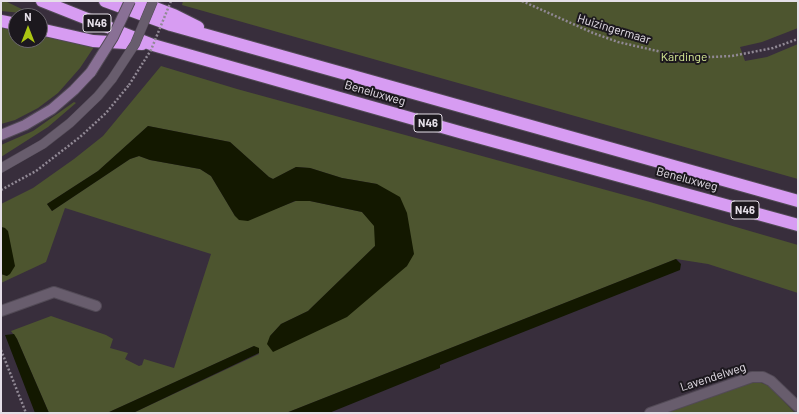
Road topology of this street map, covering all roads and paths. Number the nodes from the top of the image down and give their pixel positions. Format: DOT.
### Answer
graph roads {
  1 [pos="42,1"];
  2 [pos="105,1"];
  3 [pos="130,1"];
  4 [pos="137,1"];
  5 [pos="153,1"];
  6 [pos="171,1"];
  7 [pos="522,1"];
  8 [pos="48,31"];
  9 [pos="798,39"];
  10 [pos="224,40"];
  11 [pos="153,45"];
  12 [pos="1,135"];
  13 [pos="1,168"];
  14 [pos="1,190"];
  15 [pos="798,201"];
  16 [pos="798,224"];
  17 [pos="96,306"];
  18 [pos="1,311"];
  19 [pos="1,350"];
  20 [pos="798,407"];
  21 [pos="26,413"];
  22 [pos="650,413"];
  1 -- 11 [label="highway, Beneluxweg / N46"];
  2 -- 10 [label="highway, Beneluxweg / N46"];
  3 -- 12 [label="street, bridge"];
  4 -- 10 [label="highway, N46"];
  5 -- 13 [label="lane, bridge"];
  6 -- 14 [label="path, bridge"];
  7 -- 9 [label="path, Huizingermaar"];
  8 -- 11 [label="highway, N46"];
  10 -- 15 [label="highway, Beneluxweg / N46"];
  11 -- 16 [label="highway, Beneluxweg / N46"];
  17 -- 18 [label="street"];
  19 -- 21 [label="path"];
  20 -- 22 [label="street, Lavendelweg"];
}
